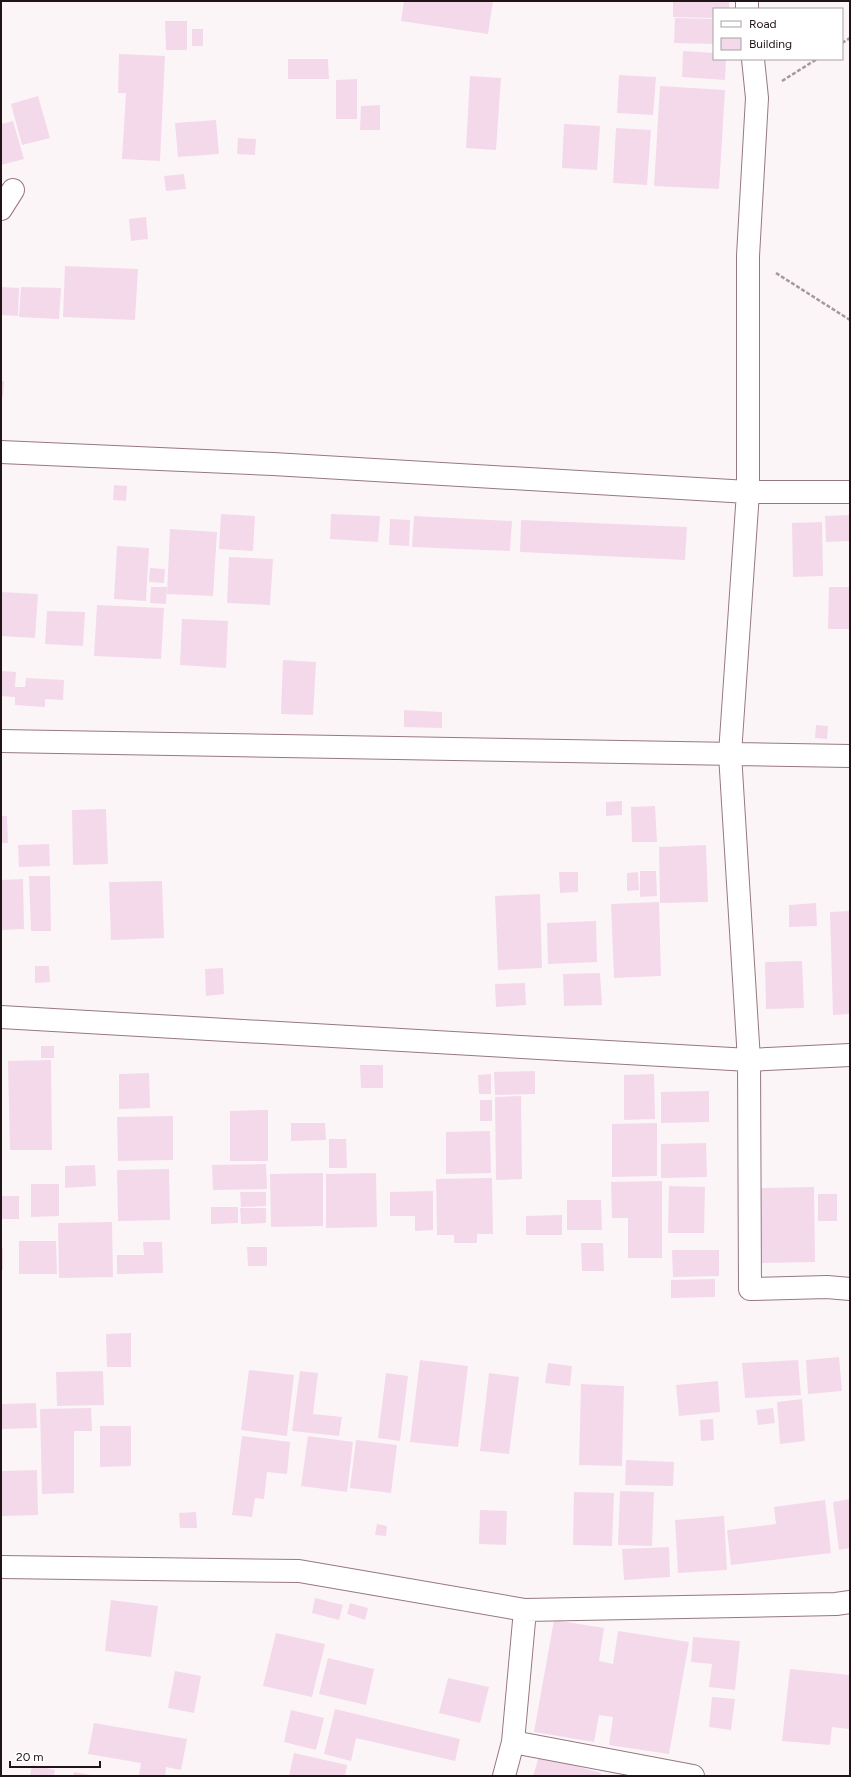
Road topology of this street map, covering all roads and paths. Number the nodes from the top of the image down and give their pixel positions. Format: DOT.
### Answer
graph roads {
  1 [pos="752,60"];
  2 [pos="815,60"];
  3 [pos="756,98"];
  4 [pos="13,190"];
  5 [pos="1,209"];
  6 [pos="748,256"];
  7 [pos="850,320"];
  8 [pos="1,452"];
  9 [pos="748,492"];
  10 [pos="850,492"];
  11 [pos="1,741"];
  12 [pos="730,754"];
  13 [pos="850,756"];
  14 [pos="1,1017"];
  15 [pos="850,1055"];
  16 [pos="749,1060"];
  17 [pos="850,1289"];
  18 [pos="1,1567"];
  19 [pos="850,1602"];
  20 [pos="525,1610"];
  21 [pos="513,1742"];
  22 [pos="504,1776"];
  23 [pos="693,1776"];
  1 -- 3 [label="street"];
  2 -- 3 [label="path"];
  3 -- 6 [label="street"];
  4 -- 5 [label="street"];
  6 -- 7 [label="path"];
  6 -- 9 [label="street"];
  8 -- 9 [label="street"];
  9 -- 10 [label="street"];
  9 -- 12 [label="street"];
  11 -- 12 [label="street"];
  12 -- 13 [label="street"];
  12 -- 16 [label="street"];
  14 -- 16 [label="street"];
  15 -- 16 [label="street"];
  16 -- 17 [label="street"];
  18 -- 20 [label="street"];
  19 -- 20 [label="street"];
  20 -- 21 [label="street"];
  21 -- 22 [label="street"];
  21 -- 23 [label="street"];
}
